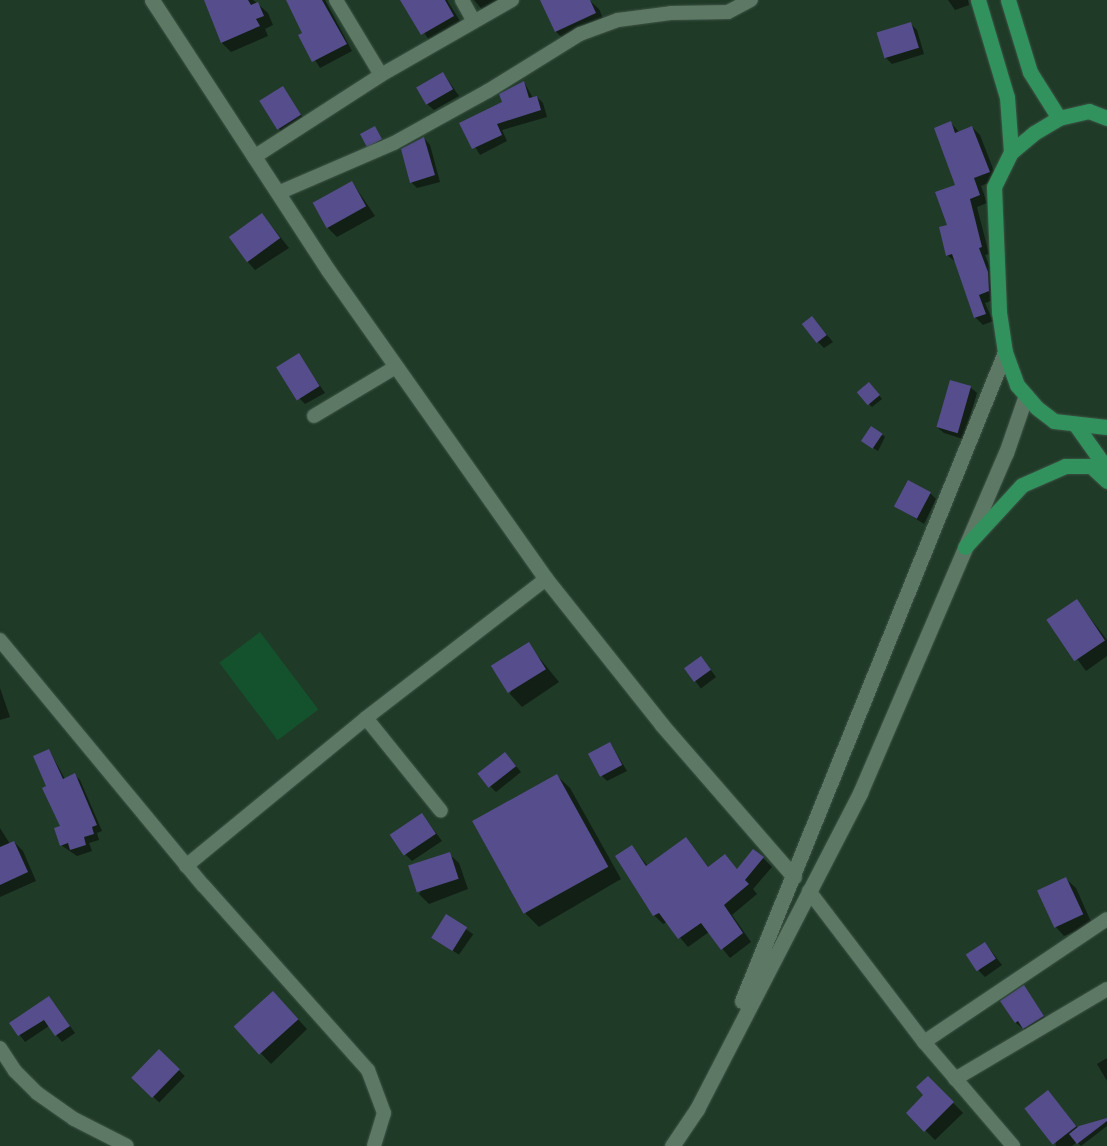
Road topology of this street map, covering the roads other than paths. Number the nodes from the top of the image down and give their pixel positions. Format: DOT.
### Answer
graph roads {
  1 [pos="152,0"];
  2 [pos="336,0"];
  3 [pos="462,0"];
  4 [pos="512,0"];
  5 [pos="751,0"];
  6 [pos="978,0"];
  7 [pos="1008,0"];
  8 [pos="473,20"];
  9 [pos="381,75"];
  10 [pos="1104,114"];
  11 [pos="1059,118"];
  12 [pos="1011,152"];
  13 [pos="254,157"];
  14 [pos="278,193"];
  15 [pos="1005,352"];
  16 [pos="396,367"];
  17 [pos="1026,396"];
  18 [pos="314,416"];
  19 [pos="1075,424"];
  20 [pos="1107,427"];
  21 [pos="1107,469"];
  22 [pos="1107,481"];
  23 [pos="966,547"];
  24 [pos="546,579"];
  25 [pos="0,640"];
  26 [pos="366,718"];
  27 [pos="441,810"];
  28 [pos="186,866"];
  29 [pos="794,877"];
  30 [pos="809,891"];
  31 [pos="1107,919"];
  32 [pos="1107,989"];
  33 [pos="924,1042"];
  34 [pos="0,1048"];
  35 [pos="955,1079"];
  36 [pos="697,1109"];
  37 [pos="127,1146"];
  38 [pos="374,1146"];
  39 [pos="672,1146"];
  40 [pos="1013,1146"];
  1 -- 13 [label="main road"];
  2 -- 9 [label="street"];
  3 -- 8 [label="street"];
  4 -- 8 [label="street"];
  5 -- 14 [label="street"];
  6 -- 12 [label="main road"];
  7 -- 11 [label="main road"];
  8 -- 9 [label="street"];
  9 -- 13 [label="street"];
  10 -- 11 [label="main road"];
  11 -- 12 [label="main road"];
  12 -- 15 [label="main road"];
  13 -- 14 [label="main road"];
  14 -- 16 [label="main road"];
  15 -- 17 [label="main road"];
  15 -- 29 [label="main road"];
  16 -- 18 [label="street"];
  16 -- 24 [label="main road"];
  17 -- 19 [label="main road"];
  17 -- 23 [label="main road"];
  19 -- 20 [label="main road"];
  19 -- 21 [label="main road"];
  22 -- 23 [label="main road"];
  23 -- 30 [label="main road"];
  24 -- 26 [label="street"];
  24 -- 29 [label="main road"];
  25 -- 28 [label="street"];
  26 -- 27 [label="street"];
  26 -- 28 [label="street"];
  28 -- 38 [label="street"];
  29 -- 36 [label="main road"];
  30 -- 33 [label="street"];
  30 -- 36 [label="main road"];
  31 -- 33 [label="street"];
  32 -- 35 [label="street"];
  33 -- 35 [label="street"];
  34 -- 37 [label="street"];
  35 -- 40 [label="street"];
  36 -- 39 [label="main road"];
}
